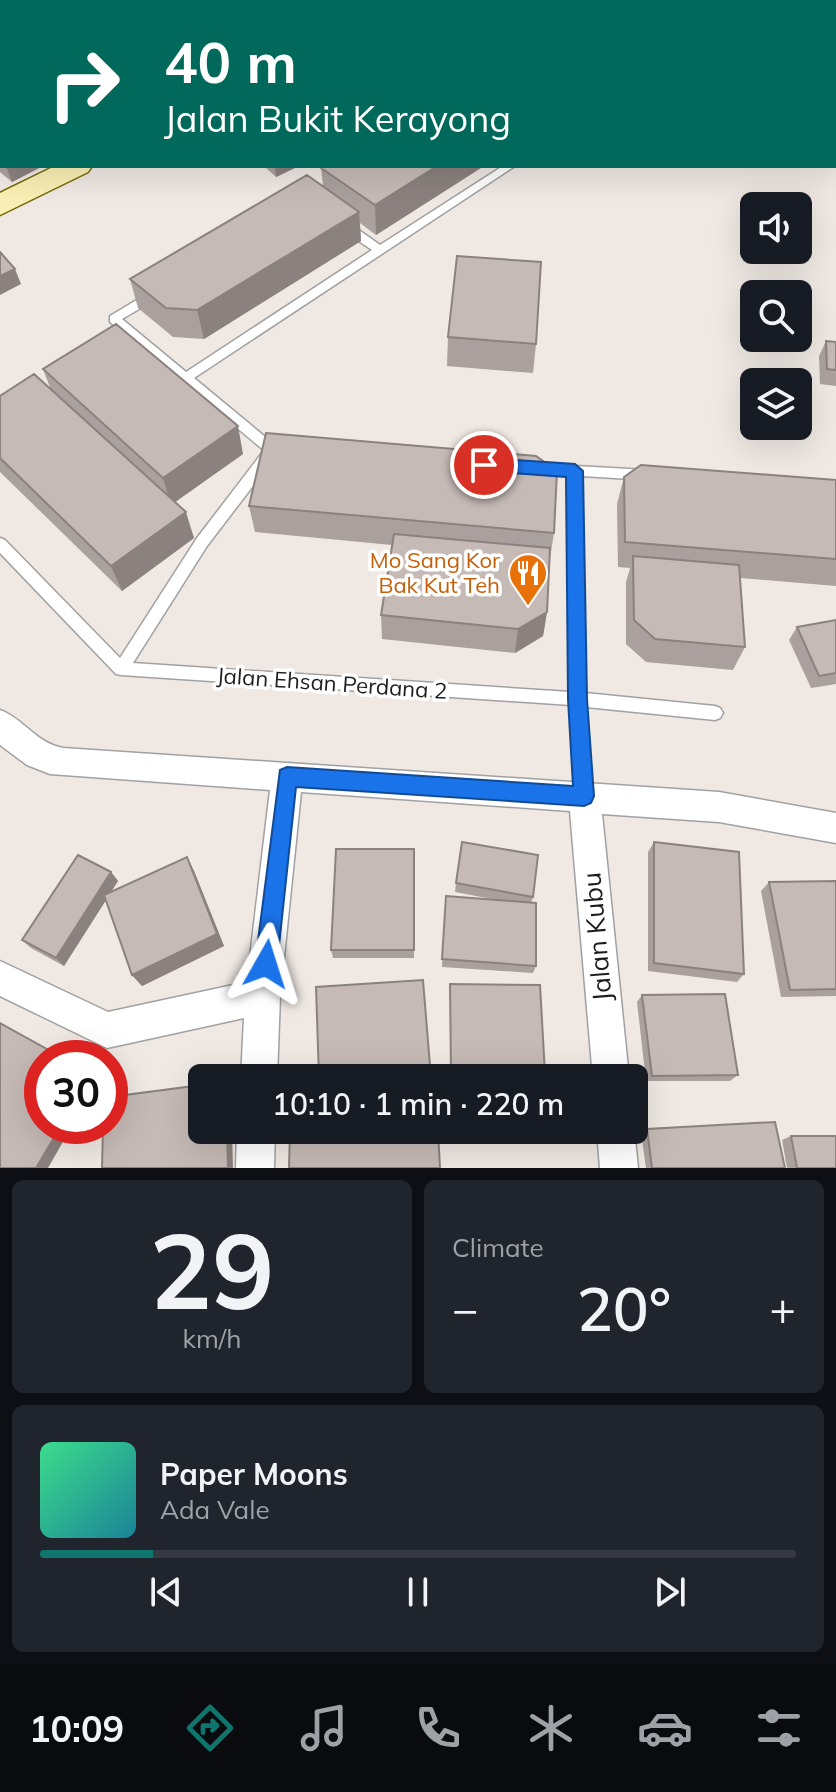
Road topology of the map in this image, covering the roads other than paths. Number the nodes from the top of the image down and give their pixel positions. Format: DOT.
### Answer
graph roads {
  1 [pos="74,168"];
  2 [pos="507,168"];
  3 [pos="0,205"];
  4 [pos="334,218"];
  5 [pos="381,251"];
  6 [pos="167,288"];
  7 [pos="137,338"];
  8 [pos="125,346"];
  9 [pos="185,378"];
  10 [pos="272,450"];
  11 [pos="288,451"];
  12 [pos="527,468"];
  13 [pos="575,471"];
  14 [pos="667,476"];
  15 [pos="0,544"];
  16 [pos="121,669"];
  17 [pos="578,699"];
  18 [pos="715,713"];
  19 [pos="0,724"];
  20 [pos="287,777"];
  21 [pos="584,796"];
  22 [pos="836,828"];
  23 [pos="0,978"];
  24 [pos="263,996"];
  25 [pos="260,1064"];
  26 [pos="610,1064"];
  27 [pos="256,1144"];
  28 [pos="617,1144"];
  29 [pos="255,1168"];
  30 [pos="619,1168"];
  1 -- 3 [label="main road"];
  2 -- 5 [label="lane"];
  4 -- 5 [label="lane"];
  5 -- 9 [label="lane"];
  6 -- 7 [label="lane"];
  7 -- 8 [label="lane"];
  7 -- 9 [label="lane"];
  9 -- 10 [label="lane"];
  10 -- 11 [label="lane"];
  10 -- 16 [label="lane"];
  12 -- 13 [label="lane"];
  13 -- 14 [label="lane"];
  13 -- 17 [label="lane"];
  15 -- 16 [label="lane"];
  16 -- 17 [label="lane, Jalan Ehsan Perdana 2"];
  17 -- 18 [label="lane, Jalan Ehsan Perdana 2"];
  17 -- 21 [label="lane"];
  19 -- 20 [label="street"];
  20 -- 21 [label="street"];
  20 -- 24 [label="street"];
  21 -- 22 [label="street"];
  21 -- 26 [label="street, Jalan Kubu"];
  23 -- 24 [label="street"];
  24 -- 25 [label="street"];
  27 -- 29 [label="street"];
  28 -- 30 [label="street"];
}
